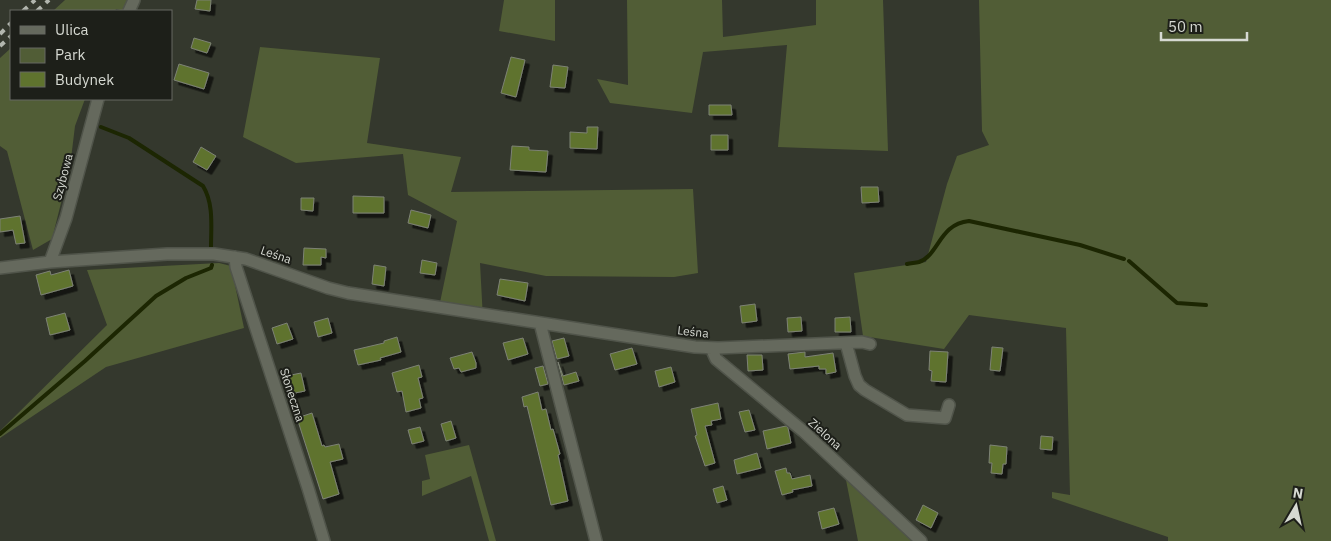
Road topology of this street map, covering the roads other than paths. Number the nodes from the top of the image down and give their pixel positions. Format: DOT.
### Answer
graph roads {
  1 [pos="98,100"];
  2 [pos="234,257"];
  3 [pos="50,262"];
  4 [pos="0,268"];
  5 [pos="540,323"];
  6 [pos="846,343"];
  7 [pos="870,344"];
  8 [pos="711,348"];
  9 [pos="949,405"];
  10 [pos="324,541"];
  11 [pos="596,541"];
  12 [pos="921,541"];
  1 -- 3 [label="street, Szybowa"];
  2 -- 3 [label="street, Leśna"];
  2 -- 5 [label="street, Leśna"];
  2 -- 10 [label="street, Słoneczna"];
  3 -- 4 [label="street, Leśna"];
  5 -- 8 [label="street, Leśna"];
  5 -- 11 [label="street"];
  6 -- 7 [label="street, Leśna"];
  6 -- 8 [label="street, Leśna"];
  6 -- 9 [label="street"];
  8 -- 12 [label="street, Zielona"];
}
